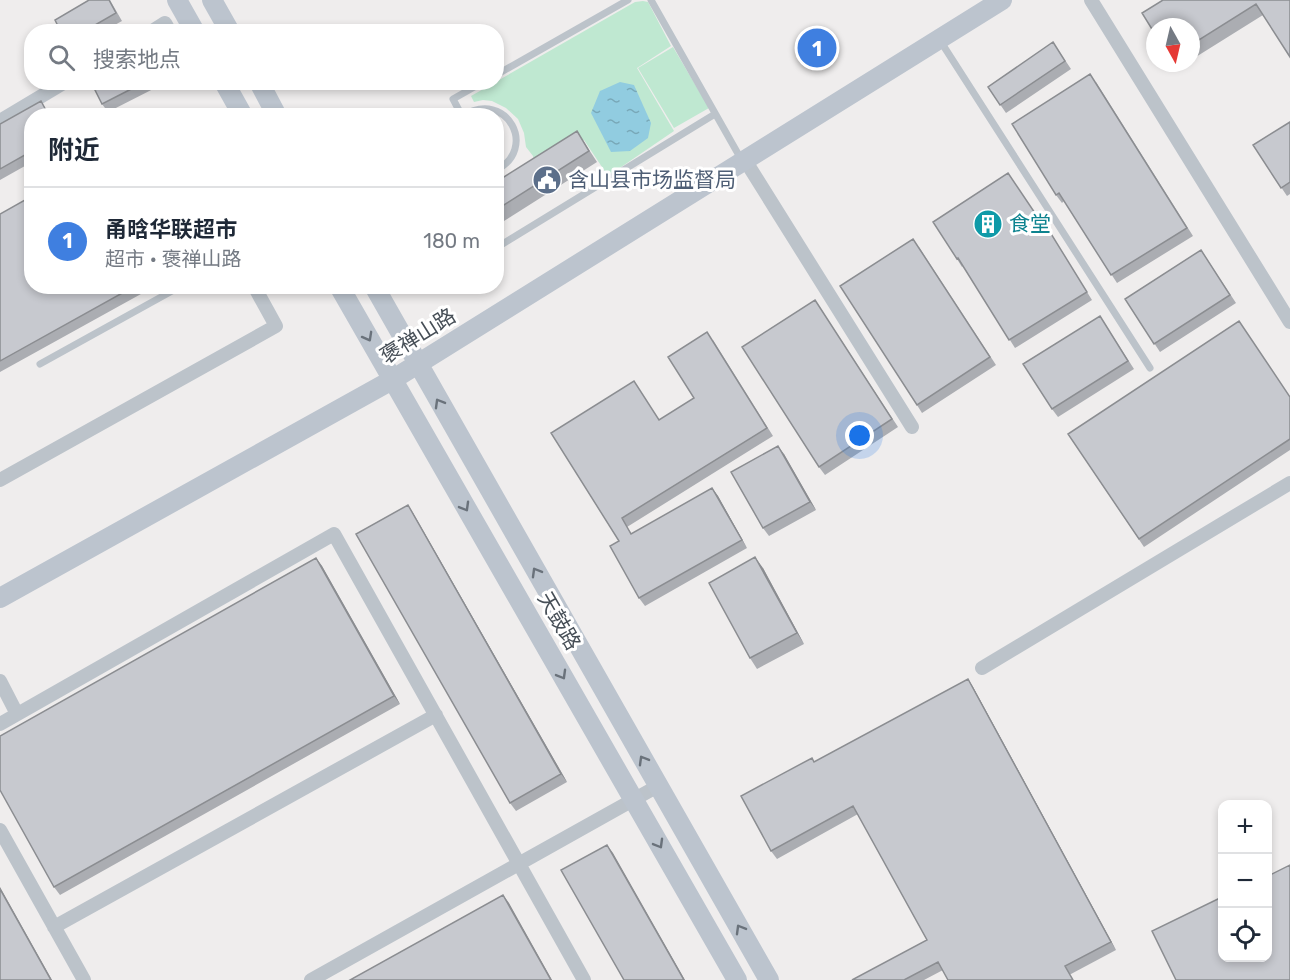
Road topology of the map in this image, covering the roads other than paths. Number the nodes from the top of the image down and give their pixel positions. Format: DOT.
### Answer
graph roads {
  1 [pos="177,0"];
  2 [pos="212,0"];
  3 [pos="628,0"];
  4 [pos="651,0"];
  5 [pos="1091,0"];
  6 [pos="992,3"];
  7 [pos="190,24"];
  8 [pos="226,24"];
  9 [pos="939,39"];
  10 [pos="504,70"];
  11 [pos="52,90"];
  12 [pos="228,90"];
  13 [pos="263,90"];
  14 [pos="469,90"];
  15 [pos="239,108"];
  16 [pos="273,108"];
  17 [pos="458,108"];
  18 [pos="715,114"];
  19 [pos="504,115"];
  20 [pos="0,121"];
  21 [pos="744,161"];
  22 [pos="504,165"];
  23 [pos="504,243"];
  24 [pos="166,294"];
  25 [pos="258,294"];
  26 [pos="344,294"];
  27 [pos="378,294"];
  28 [pos="1290,322"];
  29 [pos="40,364"];
  30 [pos="418,365"];
  31 [pos="1150,368"];
  32 [pos="392,380"];
  33 [pos="912,427"];
  34 [pos="0,480"];
  35 [pos="1290,483"];
  36 [pos="0,598"];
  37 [pos="982,668"];
  38 [pos="0,681"];
  39 [pos="17,714"];
  40 [pos="436,715"];
  41 [pos="0,724"];
  42 [pos="658,786"];
  43 [pos="634,800"];
  44 [pos="0,830"];
  45 [pos="519,864"];
  46 [pos="54,927"];
  47 [pos="84,980"];
  48 [pos="311,980"];
  49 [pos="584,980"];
  50 [pos="737,980"];
  51 [pos="769,980"];
  1 -- 7 [label="main road"];
  2 -- 8 [label="main road"];
  3 -- 10 [label="lane"];
  4 -- 18 [label="lane"];
  5 -- 28 [label="street"];
  6 -- 9 [label="main road, 褒禅山路"];
  9 -- 21 [label="main road, 褒禅山路"];
  9 -- 31 [label="lane"];
  11 -- 20 [label="street"];
  12 -- 15 [label="main road"];
  13 -- 16 [label="main road"];
  14 -- 17 [label="lane"];
  18 -- 21 [label="lane"];
  18 -- 23 [label="lane"];
  19 -- 22 [label="lane"];
  21 -- 30 [label="main road, 褒禅山路"];
  21 -- 33 [label="street"];
  24 -- 29 [label="lane"];
  25 -- 34 [label="street"];
  26 -- 32 [label="main road, 天鼓路, one-way"];
  27 -- 30 [label="main road, 天鼓路"];
  30 -- 32 [label="main road, 褒禅山路"];
  42 -- 30 [label="main road, 天鼓路, one-way"];
  32 -- 36 [label="main road, 褒禅山路"];
  32 -- 43 [label="main road, 天鼓路, one-way"];
  35 -- 37 [label="street"];
  38 -- 39 [label="street"];
  39 -- 40 [label="street"];
  39 -- 41 [label="street"];
  40 -- 45 [label="street"];
  40 -- 46 [label="street"];
  42 -- 43 [label="street"];
  51 -- 42 [label="main road, 天鼓路, one-way"];
  43 -- 45 [label="street"];
  43 -- 50 [label="main road, 天鼓路, one-way"];
  44 -- 46 [label="street"];
  45 -- 48 [label="street"];
  45 -- 49 [label="street"];
  46 -- 47 [label="street"];
}
